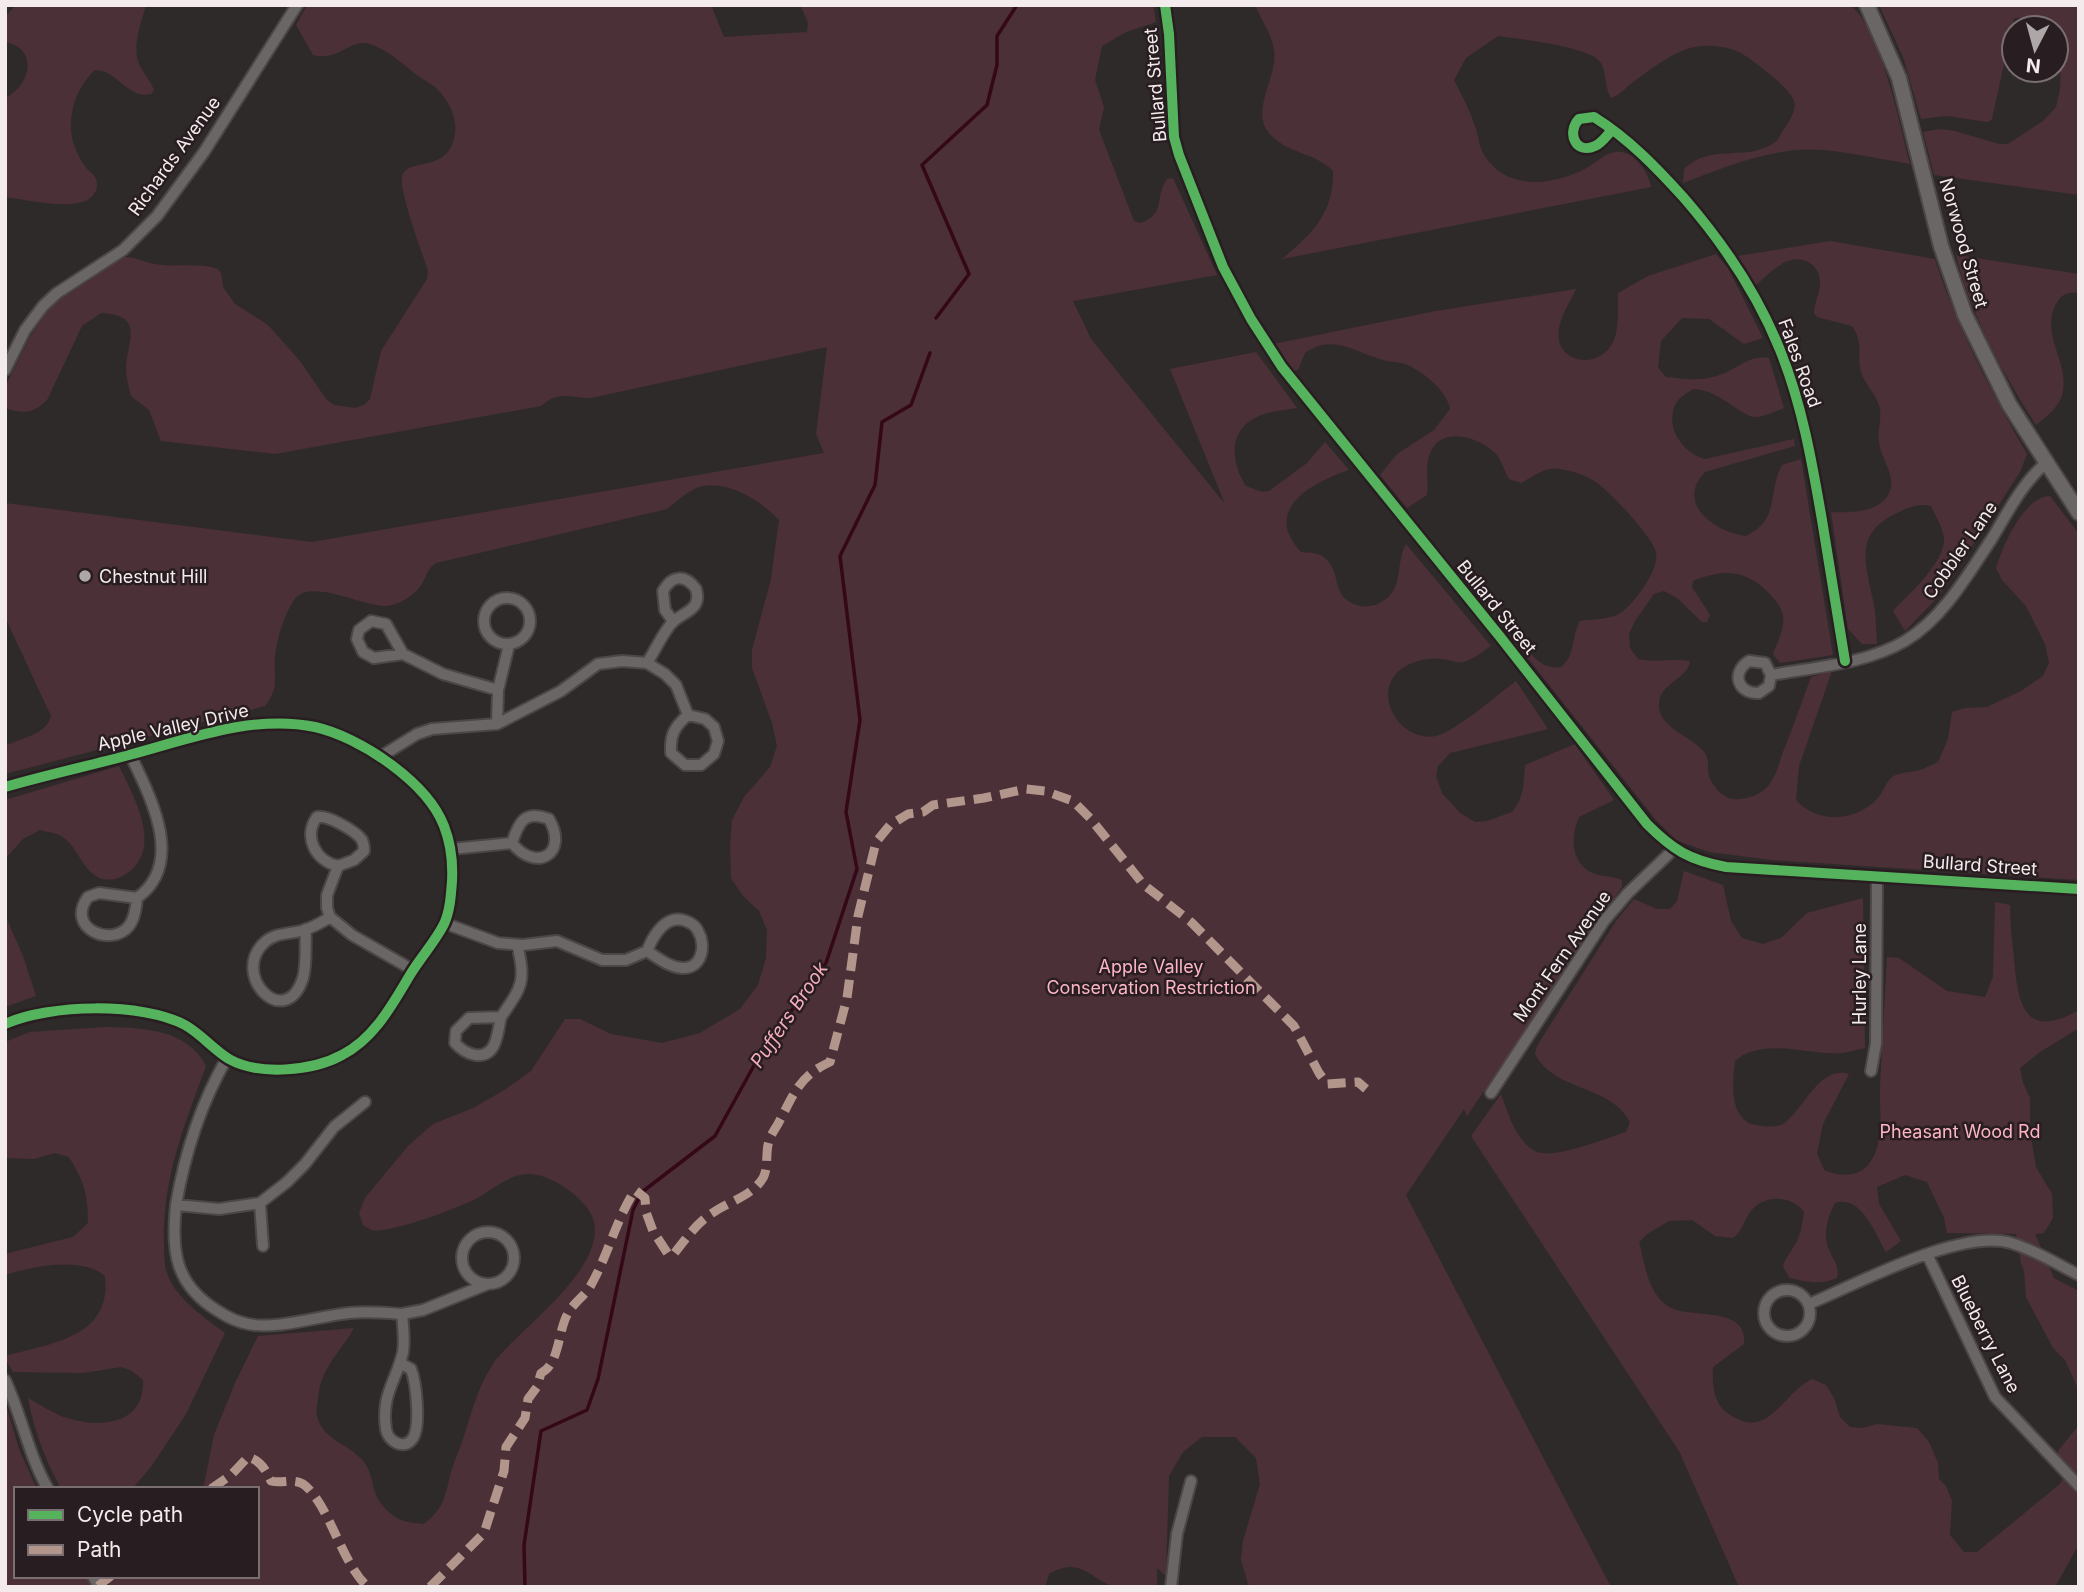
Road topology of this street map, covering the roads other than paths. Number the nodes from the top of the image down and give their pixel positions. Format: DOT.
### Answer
graph roads {
  1 [pos="297,5"];
  2 [pos="1165,5"];
  3 [pos="1867,5"];
  4 [pos="1612,130"];
  5 [pos="5,370"];
  6 [pos="2046,463"];
  7 [pos="2079,513"];
  8 [pos="673,621"];
  9 [pos="509,645"];
  10 [pos="403,654"];
  11 [pos="1845,661"];
  12 [pos="647,663"];
  13 [pos="1771,674"];
  14 [pos="498,690"];
  15 [pos="688,715"];
  16 [pos="497,724"];
  17 [pos="130,754"];
  18 [pos="380,757"];
  19 [pos="5,787"];
  20 [pos="512,843"];
  21 [pos="451,849"];
  22 [pos="1674,849"];
  23 [pos="338,866"];
  24 [pos="1877,876"];
  25 [pos="2079,889"];
  26 [pos="137,898"];
  27 [pos="330,917"];
  28 [pos="444,923"];
  29 [pos="306,929"];
  30 [pos="517,945"];
  31 [pos="647,951"];
  32 [pos="413,970"];
  33 [pos="501,1017"];
  34 [pos="5,1024"];
  35 [pos="227,1058"];
  36 [pos="1871,1071"];
  37 [pos="1491,1093"];
  38 [pos="365,1102"];
  39 [pos="260,1203"];
  40 [pos="176,1205"];
  41 [pos="263,1246"];
  42 [pos="1927,1254"];
  43 [pos="2079,1275"];
  44 [pos="488,1284"];
  45 [pos="1809,1304"];
  46 [pos="402,1314"];
  47 [pos="400,1363"];
  48 [pos="5,1380"];
  49 [pos="1191,1481"];
  50 [pos="2079,1486"];
  51 [pos="47,1487"];
  52 [pos="1171,1587"];
  1 -- 5 [label="street, Richards Avenue"];
  2 -- 22 [label="street, Bullard Street"];
  3 -- 6 [label="main road, Norwood Street"];
  4 -- 11 [label="street, Fales Road"];
  6 -- 7 [label="main road, Norwood Street"];
  6 -- 11 [label="street, Cobbler Lane"];
  8 -- 12 [label="street"];
  9 -- 9 [label="street"];
  9 -- 14 [label="street"];
  10 -- 14 [label="street"];
  11 -- 13 [label="street, Cobbler Lane"];
  12 -- 15 [label="street"];
  12 -- 16 [label="street"];
  14 -- 16 [label="street"];
  15 -- 15 [label="street"];
  16 -- 18 [label="street"];
  17 -- 18 [label="street, Apple Valley Drive"];
  17 -- 19 [label="street, Apple Valley Drive"];
  17 -- 26 [label="street"];
  18 -- 21 [label="street, Apple Valley Drive"];
  20 -- 20 [label="street"];
  20 -- 21 [label="street"];
  21 -- 28 [label="street, Apple Valley Drive"];
  22 -- 24 [label="street, Bullard Street"];
  22 -- 37 [label="street, Mont Fern Avenue"];
  23 -- 23 [label="street"];
  23 -- 27 [label="street"];
  24 -- 25 [label="street, Bullard Street"];
  24 -- 36 [label="street, Hurley Lane"];
  26 -- 26 [label="street"];
  27 -- 29 [label="street"];
  27 -- 32 [label="street"];
  28 -- 30 [label="street"];
  28 -- 32 [label="street, Apple Valley Drive"];
  29 -- 29 [label="street"];
  30 -- 31 [label="street"];
  30 -- 33 [label="street"];
  31 -- 31 [label="street"];
  32 -- 35 [label="street, Apple Valley Drive"];
  33 -- 33 [label="street"];
  34 -- 35 [label="street, Apple Valley Drive"];
  35 -- 40 [label="street"];
  38 -- 39 [label="street"];
  39 -- 40 [label="street"];
  39 -- 41 [label="street"];
  40 -- 46 [label="street"];
  42 -- 43 [label="street"];
  42 -- 45 [label="street"];
  42 -- 50 [label="street, Blueberry Lane"];
  44 -- 44 [label="street"];
  44 -- 46 [label="street"];
  45 -- 45 [label="street"];
  46 -- 47 [label="street"];
  47 -- 47 [label="street"];
  48 -- 51 [label="street"];
  49 -- 52 [label="street"];
}
